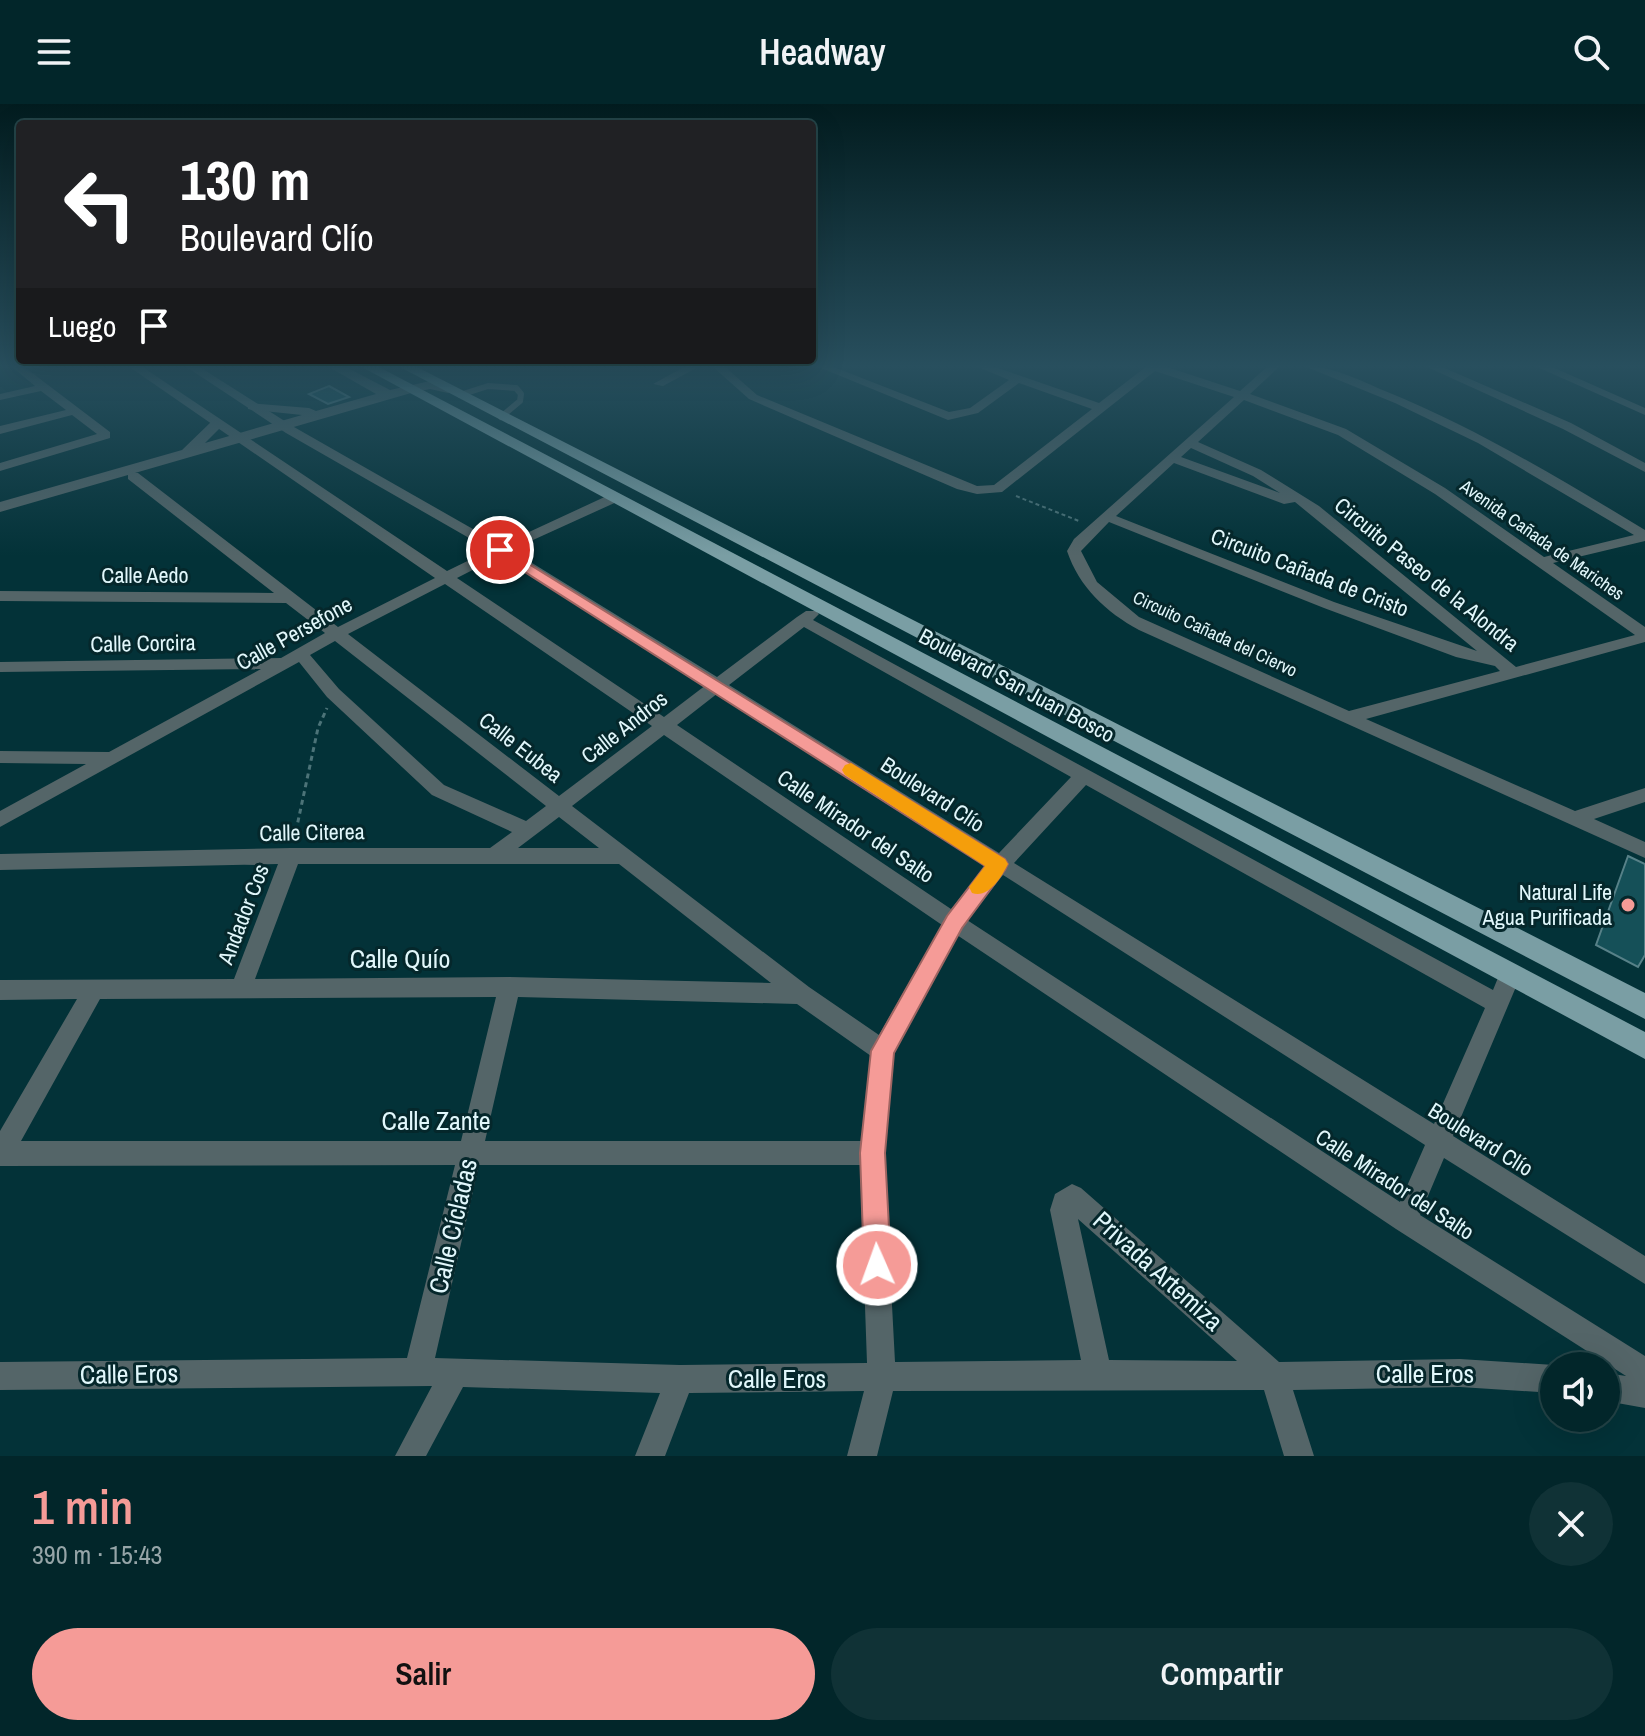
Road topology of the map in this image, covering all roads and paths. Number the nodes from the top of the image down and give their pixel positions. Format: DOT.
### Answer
graph roads {
  1 [pos="99,429"];
  2 [pos="212,429"];
  3 [pos="224,429"];
  4 [pos="283,429"];
  5 [pos="289,429"];
  6 [pos="500,429"];
  7 [pos="524,429"];
  8 [pos="828,429"];
  9 [pos="1072,429"];
  10 [pos="1202,429"];
  11 [pos="1334,429"];
  12 [pos="1464,429"];
  13 [pos="1573,429"];
  14 [pos="242,441"];
  15 [pos="1188,442"];
  16 [pos="185,454"];
  17 [pos="1171,458"];
  18 [pos="0,467"];
  19 [pos="1645,468"];
  20 [pos="133,476"];
  21 [pos="997,489"];
  22 [pos="616,497"];
  23 [pos="0,507"];
  24 [pos="1314,509"];
  25 [pos="0,514"];
  26 [pos="1101,522"];
  27 [pos="1645,536"];
  28 [pos="500,550"];
  29 [pos="1543,561"];
  30 [pos="446,577"];
  31 [pos="0,596"];
  32 [pos="290,598"];
  33 [pos="811,614"];
  34 [pos="336,634"];
  35 [pos="1645,635"];
  36 [pos="294,659"];
  37 [pos="1499,662"];
  38 [pos="0,667"];
  39 [pos="1513,673"];
  40 [pos="716,684"];
  41 [pos="333,693"];
  42 [pos="1350,717"];
  43 [pos="664,724"];
  44 [pos="0,757"];
  45 [pos="113,758"];
  46 [pos="1084,775"];
  47 [pos="1645,795"];
  48 [pos="558,806"];
  49 [pos="1576,818"];
  50 [pos="0,820"];
  51 [pos="527,830"];
  52 [pos="1645,850"];
  53 [pos="495,855"];
  54 [pos="291,856"];
  55 [pos="624,856"];
  56 [pos="0,862"];
  57 [pos="998,864"];
  58 [pos="954,922"];
  59 [pos="1510,975"];
  60 [pos="509,987"];
  61 [pos="241,988"];
  62 [pos="0,990"];
  63 [pos="94,990"];
  64 [pos="801,994"];
  65 [pos="1498,1004"];
  66 [pos="1645,1007"];
  67 [pos="1645,1046"];
  68 [pos="883,1051"];
  69 [pos="1440,1141"];
  70 [pos="471,1151"];
  71 [pos="872,1153"];
  72 [pos="0,1154"];
  73 [pos="1405,1220"];
  74 [pos="1645,1271"];
  75 [pos="418,1372"];
  76 [pos="1645,1372"];
  77 [pos="455,1374"];
  78 [pos="1098,1374"];
  79 [pos="0,1376"];
  80 [pos="1274,1376"];
  81 [pos="882,1378"];
  82 [pos="1540,1378"];
  83 [pos="680,1379"];
  84 [pos="1620,1390"];
  85 [pos="1645,1394"];
  86 [pos="410,1456"];
  87 [pos="650,1456"];
  88 [pos="862,1456"];
  89 [pos="1299,1456"];
  1 -- 18 [label="street"];
  2 -- 16 [label="street"];
  3 -- 14 [label="street, Calle Mirador del Salto"];
  4 -- 14 [label="street"];
  5 -- 28 [label="street, Boulevard Clío"];
  6 -- 22 [label="main road, Boulevard San Juan Bosco"];
  7 -- 66 [label="main road, Boulevard San Juan Bosco"];
  8 -- 21 [label="street"];
  9 -- 21 [label="street"];
  10 -- 15 [label="street, Circuito Cañada del Ciervo"];
  11 -- 29 [label="street, Avenida Cañada de Mariches"];
  12 -- 27 [label="street"];
  13 -- 19 [label="street"];
  14 -- 16 [label="street"];
  14 -- 20 [label="street"];
  14 -- 30 [label="street, Calle Mirador del Salto"];
  15 -- 17 [label="street, Circuito Cañada del Ciervo"];
  15 -- 24 [label="street, Circuito Paseo de la Alondra"];
  16 -- 23 [label="street"];
  17 -- 24 [label="street, Circuito Paseo de la Alondra"];
  17 -- 26 [label="street, Circuito Cañada del Ciervo"];
  20 -- 25 [label="street"];
  20 -- 32 [label="street, Calle Eubea"];
  21 -- 26 [label="path"];
  22 -- 28 [label="street, Calle Persefone"];
  22 -- 33 [label="main road, Boulevard San Juan Bosco"];
  24 -- 37 [label="street, Circuito Paseo de la Alondra"];
  26 -- 37 [label="street, Circuito Cañada de Cristo"];
  26 -- 42 [label="street, Circuito Cañada del Ciervo"];
  27 -- 29 [label="street"];
  28 -- 30 [label="street, Calle Persefone"];
  28 -- 40 [label="street, Boulevard Clío"];
  29 -- 35 [label="street, Avenida Cañada de Mariches"];
  30 -- 34 [label="street, Calle Persefone"];
  30 -- 43 [label="street, Calle Mirador del Salto"];
  31 -- 32 [label="street, Calle Aedo"];
  32 -- 34 [label="street, Calle Eubea"];
  33 -- 40 [label="street, Calle Andros"];
  33 -- 46 [label="street"];
  33 -- 59 [label="main road, Boulevard San Juan Bosco"];
  34 -- 36 [label="street, Calle Persefone"];
  34 -- 48 [label="street, Calle Eubea"];
  35 -- 39 [label="street"];
  36 -- 38 [label="street, Calle Corcira"];
  36 -- 41 [label="street"];
  36 -- 45 [label="street, Calle Persefone"];
  37 -- 39 [label="street, Circuito Paseo de la Alondra"];
  39 -- 42 [label="street"];
  40 -- 43 [label="street, Calle Andros"];
  40 -- 57 [label="street, Boulevard Clío"];
  41 -- 51 [label="street"];
  41 -- 54 [label="path"];
  42 -- 49 [label="street, Circuito Cañada del Ciervo"];
  43 -- 48 [label="street, Calle Andros"];
  43 -- 58 [label="street, Calle Mirador del Salto"];
  44 -- 45 [label="street"];
  45 -- 50 [label="street, Calle Persefone"];
  46 -- 57 [label="street"];
  46 -- 65 [label="street"];
  47 -- 49 [label="street"];
  48 -- 51 [label="street, Calle Andros"];
  48 -- 55 [label="street, Calle Eubea"];
  49 -- 52 [label="street, Circuito Cañada del Ciervo"];
  51 -- 53 [label="street, Calle Andros"];
  53 -- 54 [label="street, Calle Citerea"];
  53 -- 55 [label="street, Calle Citerea"];
  54 -- 56 [label="street, Calle Citerea"];
  54 -- 61 [label="street, Andador Cos"];
  55 -- 64 [label="street, Calle Eubea"];
  57 -- 58 [label="street"];
  57 -- 69 [label="street, Boulevard Clío"];
  58 -- 68 [label="street"];
  58 -- 73 [label="street, Calle Mirador del Salto"];
  59 -- 65 [label="street"];
  59 -- 67 [label="main road, Boulevard San Juan Bosco"];
  60 -- 61 [label="street, Calle Quío"];
  60 -- 64 [label="street, Calle Quío"];
  60 -- 70 [label="street, Calle Cícladas"];
  61 -- 63 [label="street, Calle Quío"];
  62 -- 63 [label="street, Calle Quío"];
  63 -- 72 [label="street"];
  64 -- 68 [label="street, Calle Eubea"];
  65 -- 69 [label="street"];
  68 -- 71 [label="street"];
  69 -- 73 [label="street"];
  69 -- 74 [label="street, Boulevard Clío"];
  70 -- 71 [label="street, Calle Zante"];
  70 -- 72 [label="street, Calle Zante"];
  70 -- 75 [label="street, Calle Cícladas"];
  71 -- 81 [label="street"];
  73 -- 76 [label="street, Calle Mirador del Salto"];
  75 -- 77 [label="street, Calle Eros"];
  75 -- 79 [label="street, Calle Eros"];
  77 -- 83 [label="street, Calle Eros"];
  77 -- 86 [label="street"];
  78 -- 80 [label="street, Calle Eros"];
  78 -- 80 [label="street, Privada Artemiza"];
  78 -- 81 [label="street, Calle Eros"];
  80 -- 82 [label="street, Calle Eros"];
  80 -- 89 [label="street"];
  81 -- 83 [label="street, Calle Eros"];
  81 -- 88 [label="street"];
  83 -- 87 [label="street"];
  84 -- 85 [label="street"];
}
